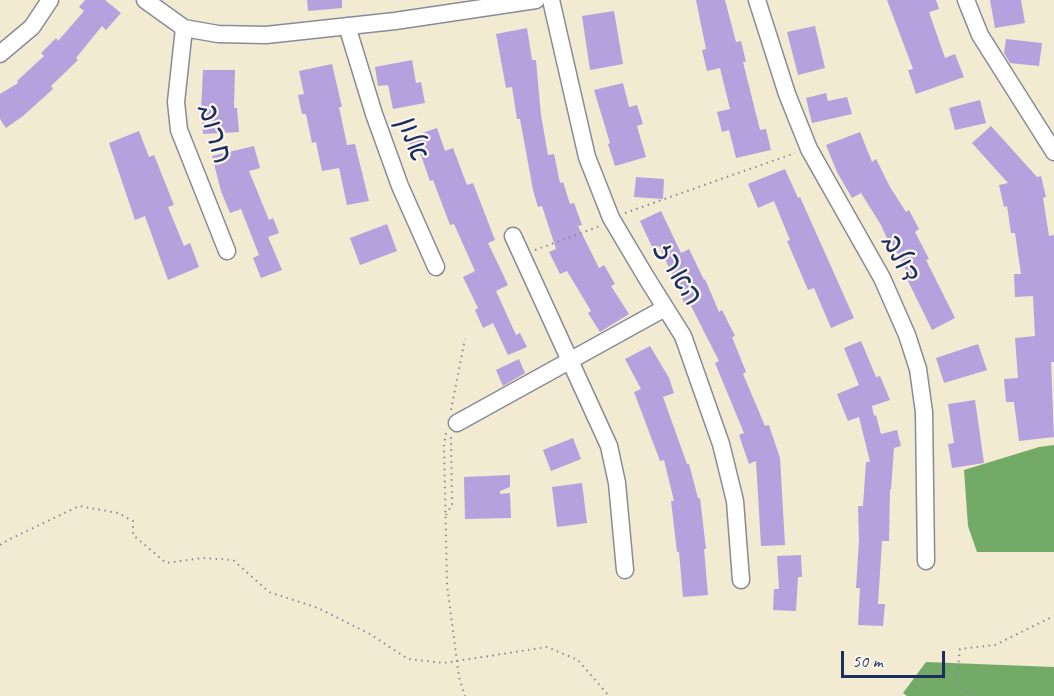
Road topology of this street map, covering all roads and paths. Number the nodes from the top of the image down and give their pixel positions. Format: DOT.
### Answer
graph roads {
  1 [pos="50,0"];
  2 [pos="145,0"];
  3 [pos="536,0"];
  4 [pos="551,0"];
  5 [pos="757,0"];
  6 [pos="966,0"];
  7 [pos="347,26"];
  8 [pos="184,28"];
  9 [pos="0,54"];
  10 [pos="809,148"];
  11 [pos="1054,152"];
  12 [pos="613,220"];
  13 [pos="513,236"];
  14 [pos="227,251"];
  15 [pos="521,255"];
  16 [pos="436,267"];
  17 [pos="665,308"];
  18 [pos="465,339"];
  19 [pos="570,361"];
  20 [pos="451,421"];
  21 [pos="445,517"];
  22 [pos="0,545"];
  23 [pos="926,561"];
  24 [pos="625,570"];
  25 [pos="741,580"];
  26 [pos="1054,616"];
  27 [pos="457,662"];
  28 [pos="465,696"];
  29 [pos="609,696"];
  30 [pos="970,696"];
  1 -- 9 [label="street"];
  2 -- 8 [label="street"];
  3 -- 7 [label="street"];
  4 -- 12 [label="street, הארז"];
  5 -- 10 [label="street, דולב"];
  6 -- 11 [label="street"];
  7 -- 8 [label="street"];
  7 -- 16 [label="street, אלון"];
  8 -- 14 [label="street, חרוב"];
  10 -- 12 [label="path"];
  10 -- 23 [label="street, דולב"];
  12 -- 15 [label="path"];
  12 -- 17 [label="street, הארז"];
  13 -- 15 [label="street"];
  15 -- 19 [label="street"];
  17 -- 19 [label="street"];
  17 -- 25 [label="street, הארז"];
  18 -- 20 [label="path"];
  19 -- 20 [label="street"];
  19 -- 24 [label="street"];
  20 -- 21 [label="path"];
  20 -- 21 [label="path"];
  21 -- 27 [label="path"];
  22 -- 27 [label="path"];
  26 -- 30 [label="path"];
  27 -- 28 [label="path"];
  27 -- 29 [label="path"];
}
